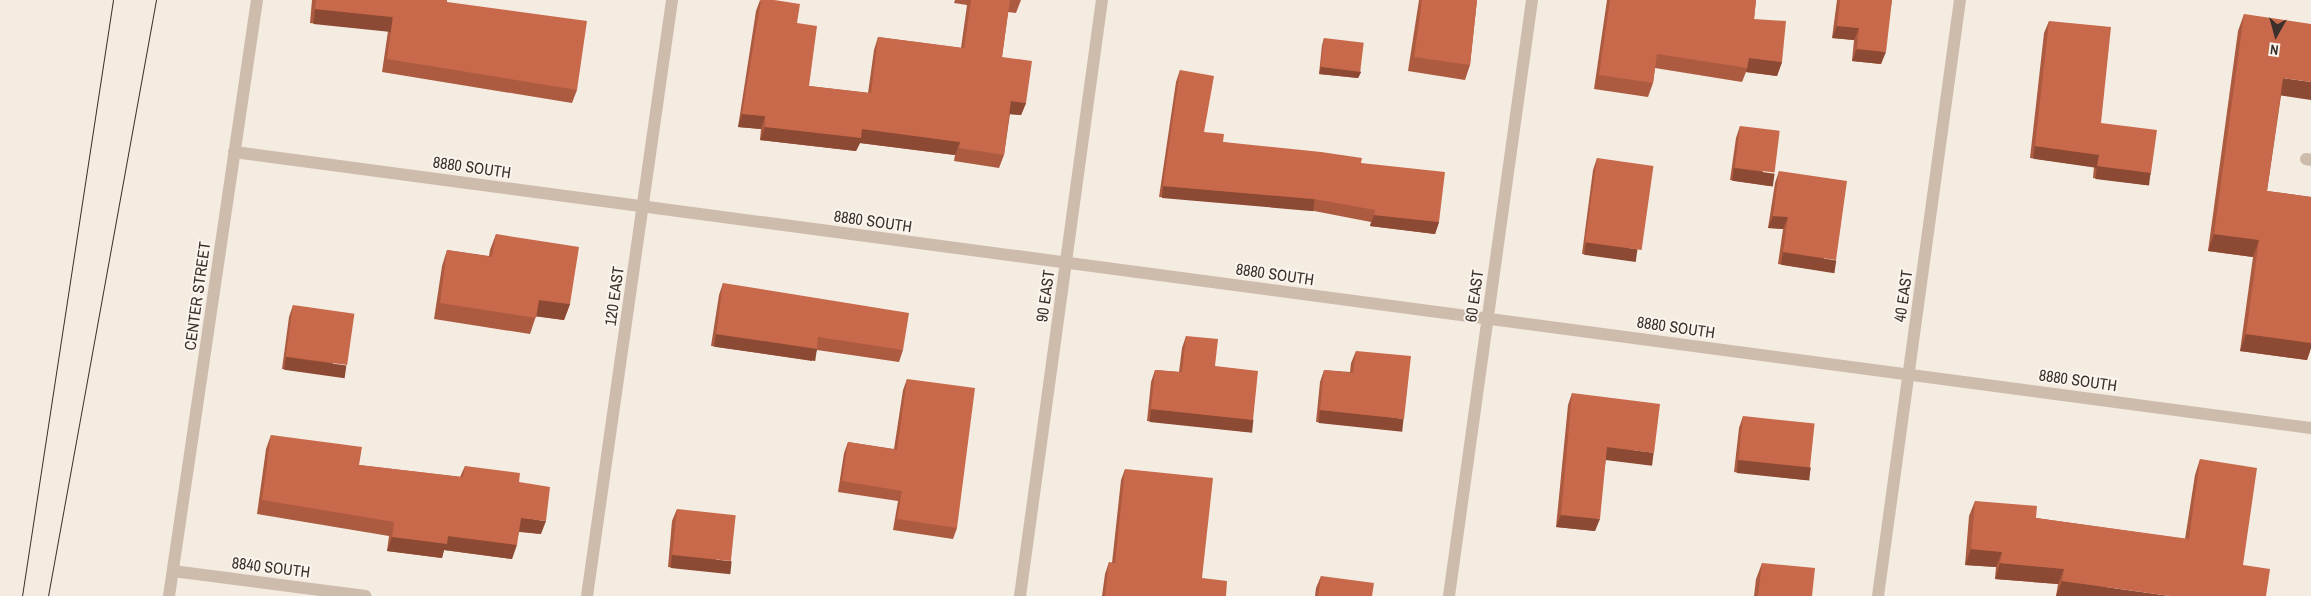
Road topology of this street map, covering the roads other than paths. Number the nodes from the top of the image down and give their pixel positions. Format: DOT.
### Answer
graph roads {
  1 [pos="257,0"];
  2 [pos="672,0"];
  3 [pos="1102,0"];
  4 [pos="1532,0"];
  5 [pos="1960,0"];
  6 [pos="234,152"];
  7 [pos="643,206"];
  8 [pos="1066,262"];
  9 [pos="1488,319"];
  10 [pos="1909,374"];
  11 [pos="2311,428"];
  12 [pos="173,571"];
  13 [pos="169,596"];
  14 [pos="365,596"];
  15 [pos="587,596"];
  16 [pos="1020,596"];
  17 [pos="1449,596"];
  18 [pos="1878,596"];
  1 -- 6 [label="street, CENTER STREET"];
  2 -- 7 [label="street, 120 EAST"];
  3 -- 8 [label="street, 90 EAST"];
  4 -- 9 [label="street, 60 EAST"];
  5 -- 10 [label="street, 40 EAST"];
  6 -- 7 [label="street, 8880 SOUTH"];
  6 -- 12 [label="street, CENTER STREET"];
  7 -- 8 [label="street, 8880 SOUTH"];
  7 -- 15 [label="street, 120 EAST"];
  8 -- 9 [label="street, 8880 SOUTH"];
  8 -- 16 [label="street, 90 EAST"];
  9 -- 10 [label="street, 8880 SOUTH"];
  9 -- 17 [label="street, 60 EAST"];
  10 -- 11 [label="street, 8880 SOUTH"];
  10 -- 18 [label="street, 40 EAST"];
  12 -- 13 [label="street, CENTER STREET"];
  12 -- 14 [label="street, 8840 SOUTH"];
}
